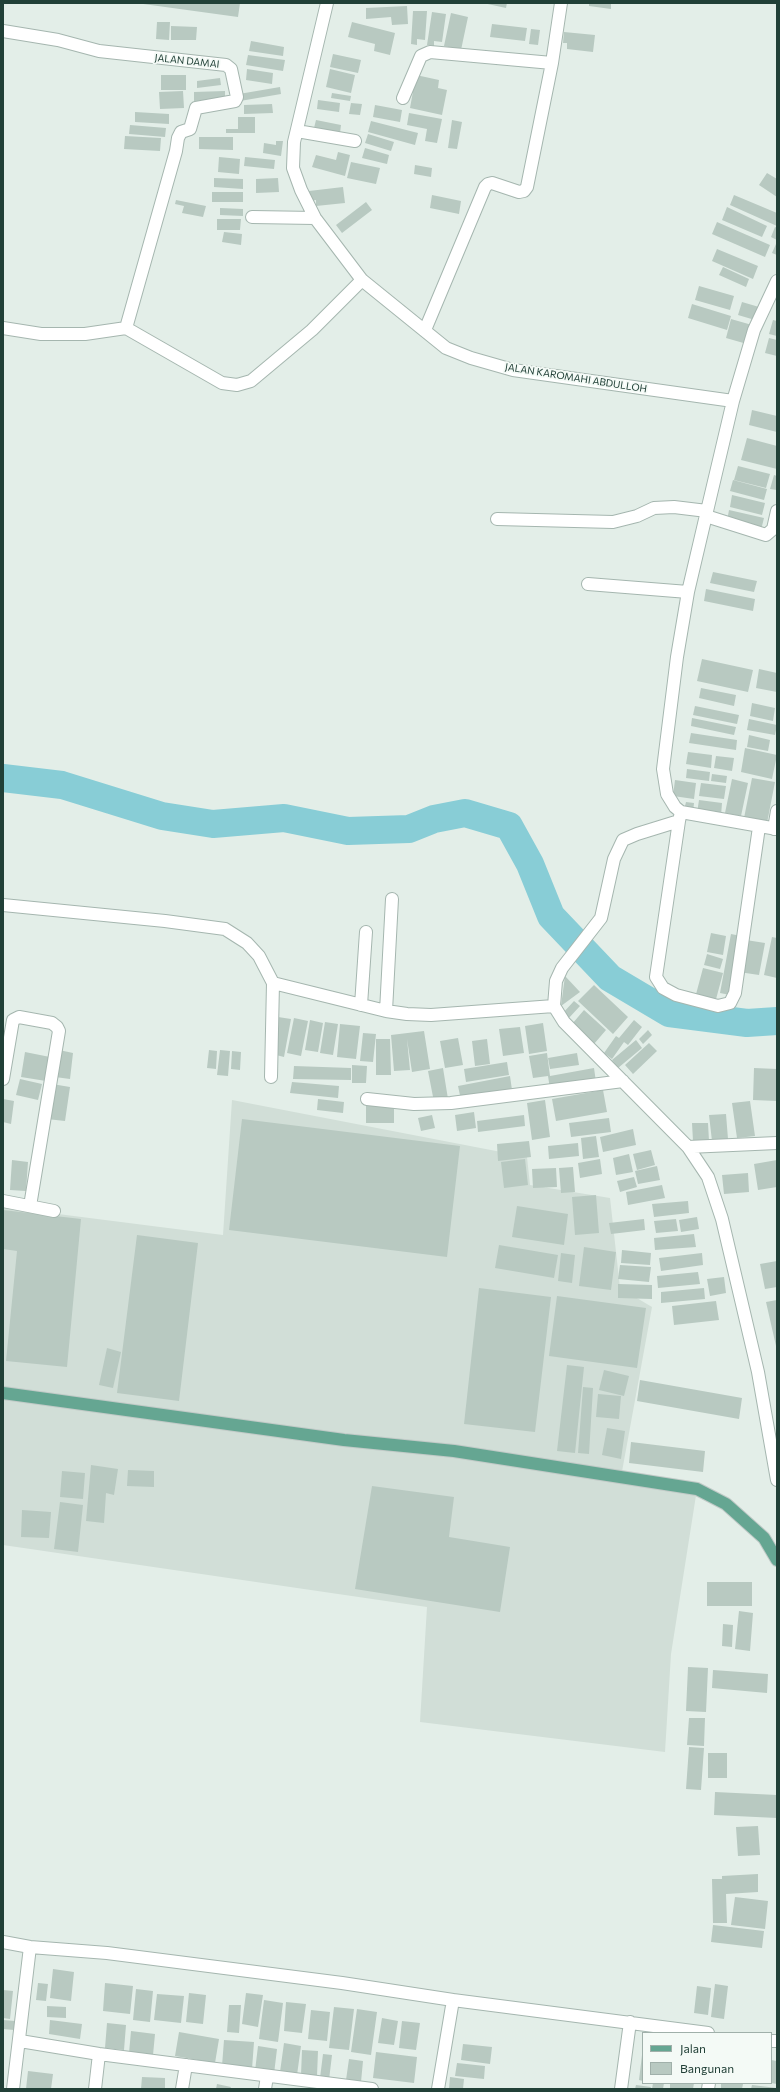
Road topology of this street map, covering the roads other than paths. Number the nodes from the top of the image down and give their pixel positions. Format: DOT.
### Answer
graph roads {
  1 [pos="327,3"];
  2 [pos="561,3"];
  3 [pos="3,30"];
  4 [pos="552,63"];
  5 [pos="404,98"];
  6 [pos="297,130"];
  7 [pos="355,141"];
  8 [pos="252,217"];
  9 [pos="315,218"];
  10 [pos="362,280"];
  11 [pos="777,281"];
  12 [pos="3,328"];
  13 [pos="126,328"];
  14 [pos="425,330"];
  15 [pos="733,401"];
  16 [pos="777,511"];
  17 [pos="706,514"];
  18 [pos="497,519"];
  19 [pos="588,584"];
  20 [pos="688,592"];
  21 [pos="777,811"];
  22 [pos="680,816"];
  23 [pos="759,826"];
  24 [pos="776,829"];
  25 [pos="392,899"];
  26 [pos="3,905"];
  27 [pos="366,932"];
  28 [pos="273,983"];
  29 [pos="361,1005"];
  30 [pos="554,1006"];
  31 [pos="386,1011"];
  32 [pos="270,1077"];
  33 [pos="3,1079"];
  34 [pos="623,1081"];
  35 [pos="367,1099"];
  36 [pos="777,1143"];
  37 [pos="688,1147"];
  38 [pos="3,1201"];
  39 [pos="30,1206"];
  40 [pos="54,1211"];
  41 [pos="3,1393"];
  42 [pos="777,1480"];
  43 [pos="777,1560"];
  44 [pos="3,1942"];
  45 [pos="30,1946"];
  46 [pos="452,2000"];
  47 [pos="630,2022"];
  48 [pos="701,2032"];
  49 [pos="20,2041"];
  50 [pos="99,2054"];
  51 [pos="186,2065"];
  52 [pos="267,2076"];
  53 [pos="350,2088"];
  54 [pos="13,2089"];
  55 [pos="95,2089"];
  56 [pos="182,2089"];
  57 [pos="265,2089"];
  58 [pos="372,2089"];
  59 [pos="438,2089"];
  60 [pos="621,2089"];
  1 -- 6 [label="street, JALAN KAROMAHI ABDULLOH"];
  2 -- 4 [label="street"];
  3 -- 13 [label="street, JALAN DAMAI"];
  4 -- 5 [label="street"];
  4 -- 14 [label="street"];
  6 -- 7 [label="street"];
  6 -- 9 [label="street, JALAN KAROMAHI ABDULLOH"];
  8 -- 9 [label="street"];
  9 -- 10 [label="street, JALAN KAROMAHI ABDULLOH"];
  10 -- 13 [label="street"];
  10 -- 14 [label="street, JALAN KAROMAHI ABDULLOH"];
  11 -- 15 [label="street"];
  12 -- 13 [label="street"];
  14 -- 15 [label="street, JALAN KAROMAHI ABDULLOH"];
  15 -- 17 [label="street"];
  16 -- 17 [label="street"];
  17 -- 18 [label="street"];
  17 -- 20 [label="street"];
  19 -- 20 [label="street"];
  20 -- 22 [label="street"];
  21 -- 24 [label="street"];
  22 -- 23 [label="street"];
  22 -- 23 [label="street"];
  22 -- 30 [label="street"];
  23 -- 24 [label="street"];
  25 -- 31 [label="street"];
  26 -- 28 [label="street"];
  27 -- 29 [label="street"];
  28 -- 29 [label="street"];
  28 -- 32 [label="street"];
  29 -- 31 [label="street"];
  30 -- 31 [label="street"];
  30 -- 34 [label="street"];
  33 -- 39 [label="street"];
  34 -- 35 [label="street"];
  34 -- 37 [label="street"];
  36 -- 37 [label="street"];
  37 -- 42 [label="street"];
  38 -- 39 [label="street"];
  39 -- 40 [label="street"];
  41 -- 43 [label="main road"];
  44 -- 45 [label="street"];
  45 -- 46 [label="street"];
  45 -- 49 [label="street"];
  46 -- 47 [label="street"];
  46 -- 59 [label="street"];
  47 -- 48 [label="street"];
  47 -- 60 [label="street"];
  49 -- 50 [label="street"];
  49 -- 54 [label="street"];
  50 -- 51 [label="street"];
  50 -- 55 [label="street"];
  51 -- 52 [label="street"];
  51 -- 56 [label="street"];
  52 -- 53 [label="street"];
  52 -- 57 [label="street"];
  53 -- 58 [label="street"];
}
